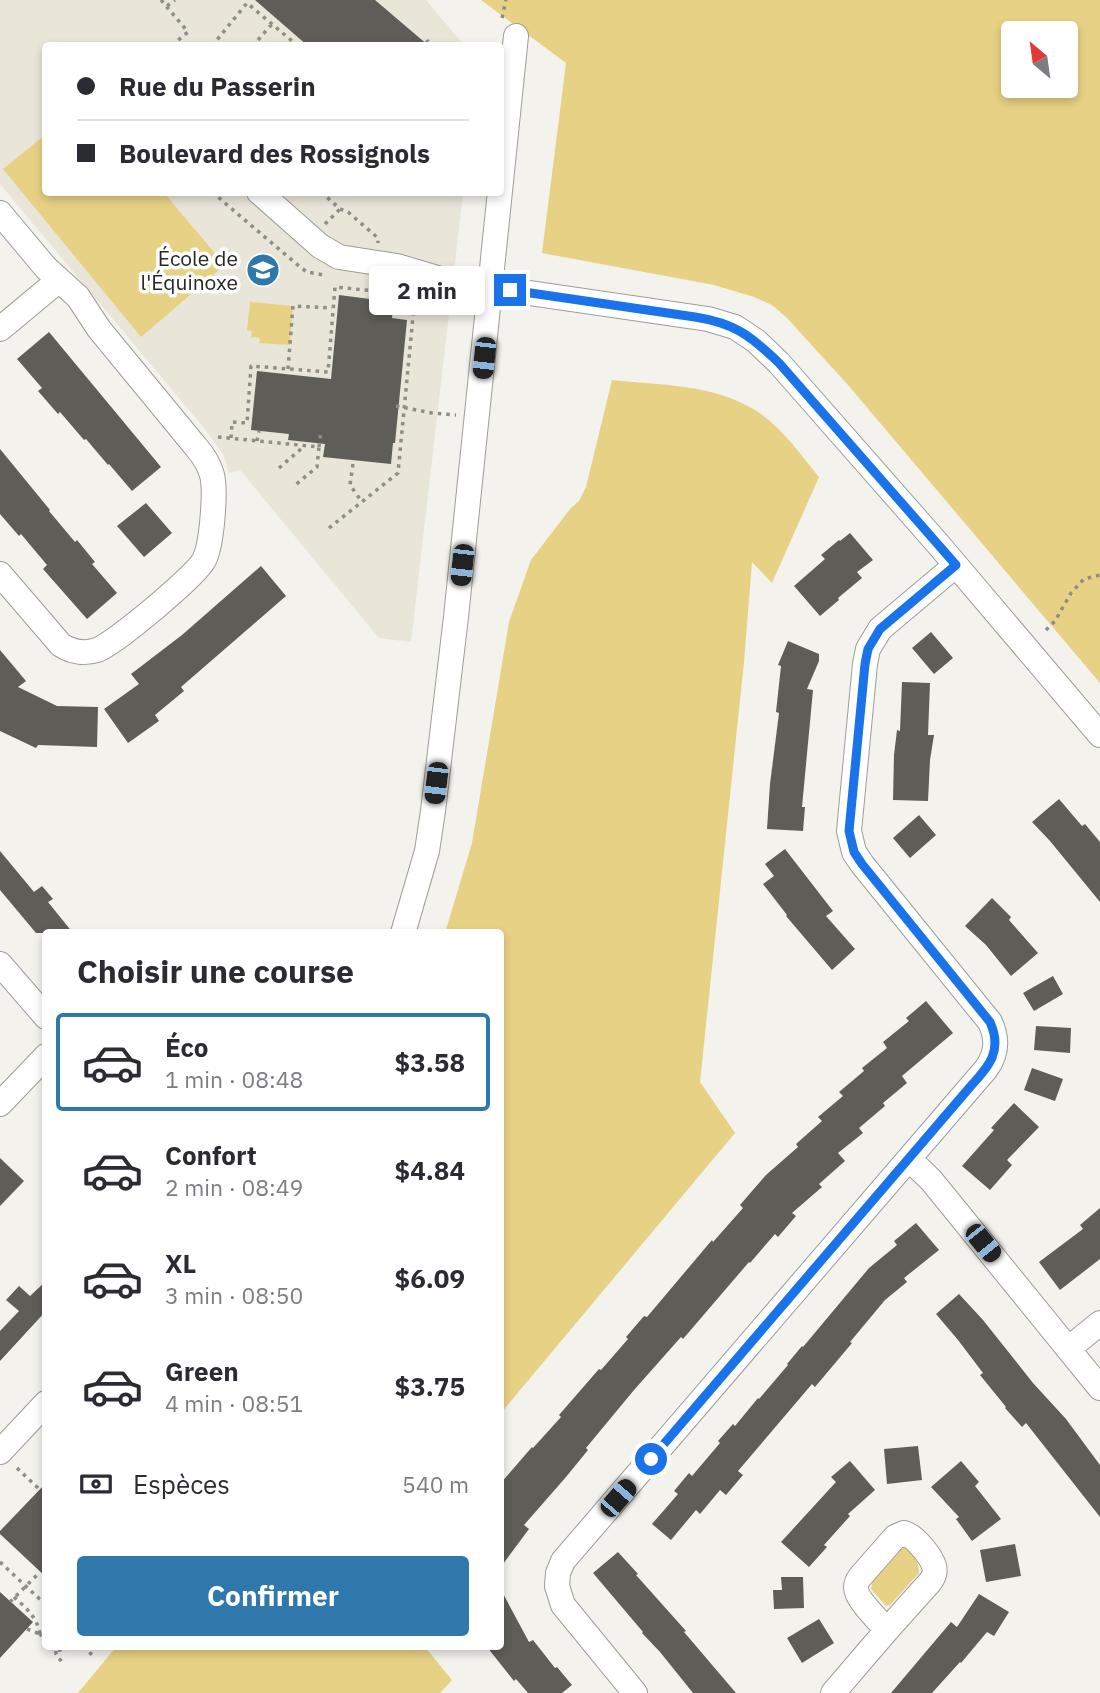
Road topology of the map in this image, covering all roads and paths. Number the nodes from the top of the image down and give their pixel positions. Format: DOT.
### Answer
graph roads {
  1 [pos="161,0"];
  2 [pos="175,0"];
  3 [pos="248,1"];
  4 [pos="167,6"];
  5 [pos="272,24"];
  6 [pos="516,36"];
  7 [pos="258,40"];
  8 [pos="176,42"];
  9 [pos="215,42"];
  10 [pos="293,42"];
  11 [pos="504,159"];
  12 [pos="264,196"];
  13 [pos="325,196"];
  14 [pos="500,196"];
  15 [pos="340,209"];
  16 [pos="0,213"];
  17 [pos="334,215"];
  18 [pos="378,250"];
  19 [pos="59,280"];
  20 [pos="491,288"];
  21 [pos="375,291"];
  22 [pos="374,302"];
  23 [pos="333,309"];
  24 [pos="0,329"];
  25 [pos="288,369"];
  26 [pos="312,371"];
  27 [pos="311,377"];
  28 [pos="396,406"];
  29 [pos="404,407"];
  30 [pos="458,416"];
  31 [pos="321,430"];
  32 [pos="258,431"];
  33 [pos="209,438"];
  34 [pos="231,438"];
  35 [pos="257,441"];
  36 [pos="301,445"];
  37 [pos="319,447"];
  38 [pos="353,464"];
  39 [pos="279,468"];
  40 [pos="294,486"];
  41 [pos="362,502"];
  42 [pos="329,528"];
  43 [pos="956,565"];
  44 [pos="0,574"];
  45 [pos="1100,575"];
  46 [pos="1046,630"];
  47 [pos="1100,735"];
  48 [pos="404,929"];
  49 [pos="0,964"];
  50 [pos="42,1012"];
  51 [pos="42,1060"];
  52 [pos="0,1104"];
  53 [pos="909,1159"];
  54 [pos="1100,1323"];
  55 [pos="1068,1349"];
  56 [pos="1100,1388"];
  57 [pos="42,1409"];
  58 [pos="8,1460"];
  59 [pos="39,1489"];
  60 [pos="0,1562"];
  61 [pos="40,1572"];
  62 [pos="25,1586"];
  63 [pos="14,1597"];
  64 [pos="42,1601"];
  65 [pos="10,1602"];
  66 [pos="27,1629"];
  67 [pos="887,1630"];
  68 [pos="42,1632"];
  69 [pos="40,1634"];
  70 [pos="42,1637"];
  71 [pos="60,1650"];
  72 [pos="87,1650"];
  73 [pos="56,1651"];
  74 [pos="92,1655"];
  75 [pos="64,1665"];
  76 [pos="635,1693"];
  77 [pos="833,1693"];
  1 -- 4 [label="path"];
  2 -- 4 [label="path"];
  3 -- 5 [label="path"];
  3 -- 9 [label="path"];
  4 -- 8 [label="path"];
  5 -- 7 [label="path"];
  5 -- 10 [label="path"];
  6 -- 11 [label="street"];
  12 -- 20 [label="street"];
  13 -- 15 [label="path"];
  14 -- 20 [label="street"];
  15 -- 17 [label="path"];
  15 -- 18 [label="path"];
  16 -- 19 [label="street"];
  19 -- 24 [label="street"];
  19 -- 44 [label="street"];
  20 -- 43 [label="street"];
  20 -- 48 [label="street"];
  21 -- 23 [label="path"];
  22 -- 29 [label="path"];
  23 -- 25 [label="path"];
  23 -- 26 [label="path"];
  25 -- 26 [label="path"];
  25 -- 34 [label="path"];
  26 -- 27 [label="path"];
  28 -- 29 [label="path"];
  29 -- 30 [label="path"];
  29 -- 41 [label="path"];
  31 -- 37 [label="path"];
  32 -- 35 [label="path"];
  33 -- 34 [label="path"];
  34 -- 35 [label="path"];
  35 -- 36 [label="path"];
  36 -- 37 [label="path"];
  36 -- 39 [label="path"];
  37 -- 40 [label="path"];
  38 -- 41 [label="path"];
  41 -- 42 [label="path"];
  43 -- 47 [label="street"];
  43 -- 53 [label="street"];
  45 -- 46 [label="path"];
  49 -- 50 [label="street"];
  51 -- 52 [label="street"];
  53 -- 55 [label="street"];
  53 -- 76 [label="street"];
  54 -- 55 [label="street"];
  55 -- 56 [label="street"];
  57 -- 58 [label="street"];
  58 -- 59 [label="path"];
  60 -- 62 [label="path"];
  61 -- 62 [label="path"];
  62 -- 63 [label="path"];
  62 -- 64 [label="path"];
  63 -- 65 [label="path"];
  63 -- 69 [label="path"];
  66 -- 69 [label="path"];
  67 -- 77 [label="street"];
  68 -- 69 [label="path"];
  69 -- 70 [label="path"];
  71 -- 73 [label="path"];
  72 -- 74 [label="path"];
  73 -- 75 [label="path"];
}
